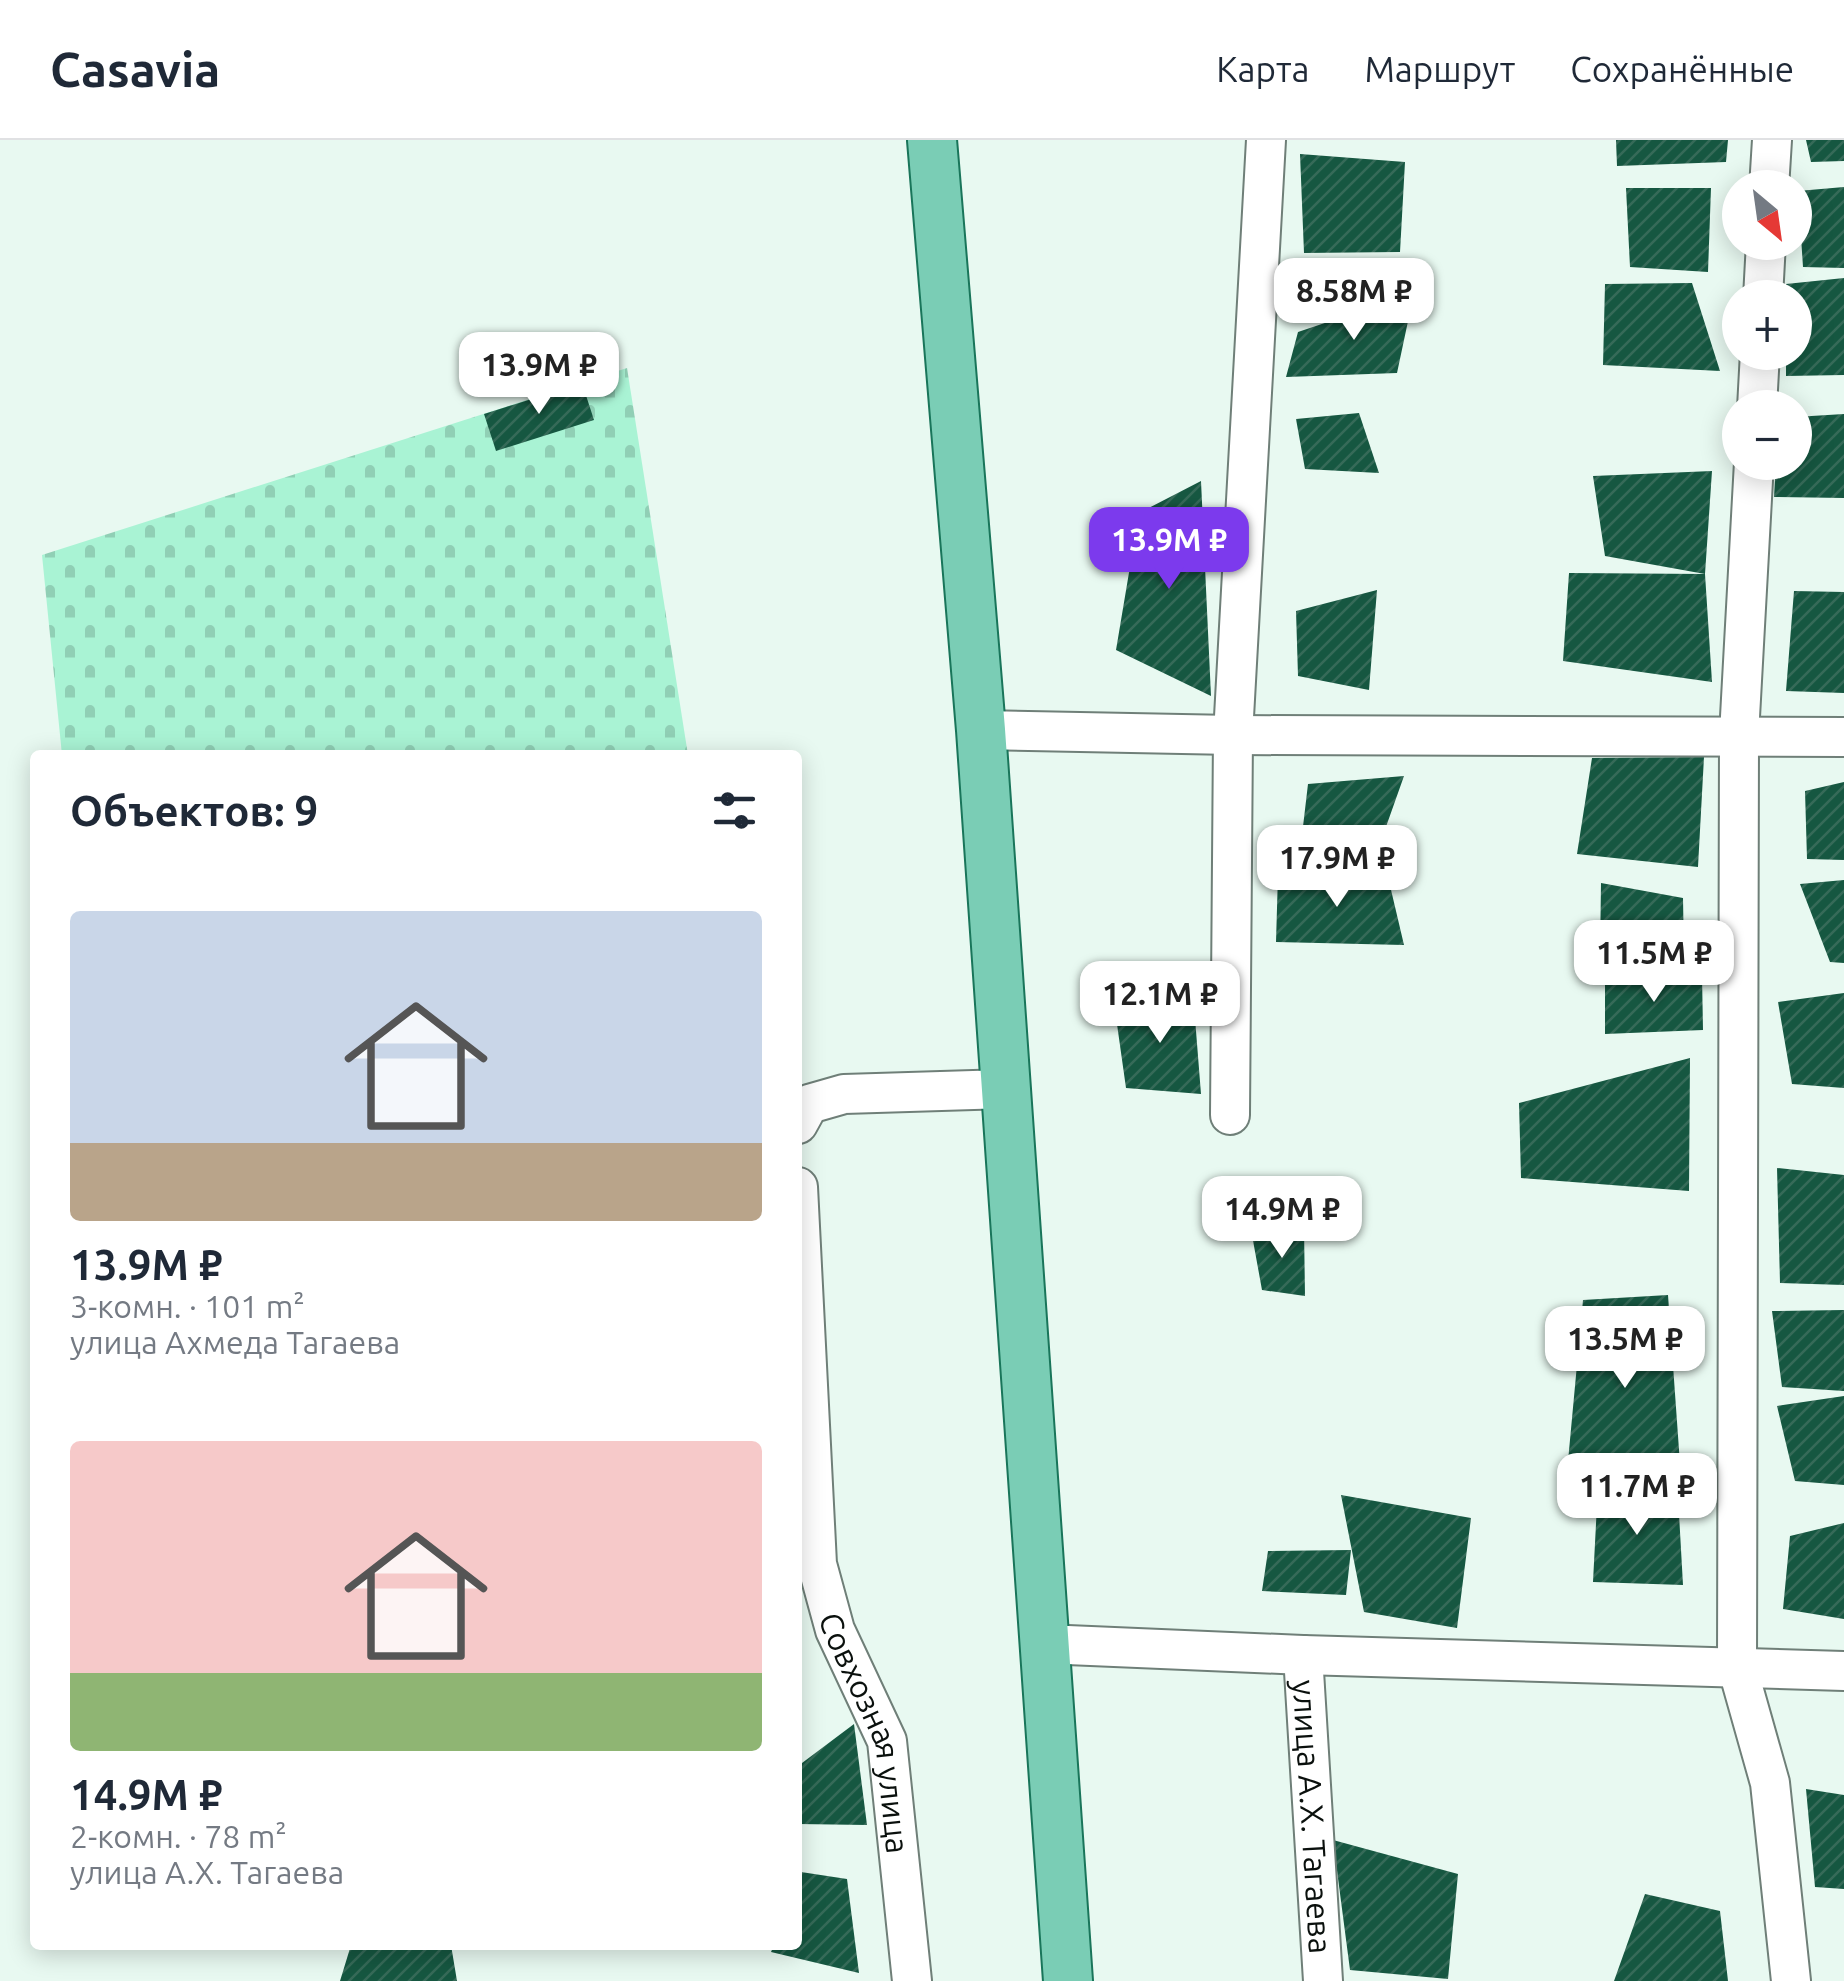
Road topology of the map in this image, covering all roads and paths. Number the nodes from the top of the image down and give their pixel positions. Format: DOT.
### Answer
graph roads {
  1 [pos="932,140"];
  2 [pos="1266,140"];
  3 [pos="1772,140"];
  4 [pos="1770,170"];
  5 [pos="1753,480"];
  6 [pos="981,730"];
  7 [pos="1233,735"];
  8 [pos="1739,735"];
  9 [pos="1844,737"];
  10 [pos="1006,1090"];
  11 [pos="1230,1115"];
  12 [pos="802,1117"];
  13 [pos="802,1267"];
  14 [pos="1044,1644"];
  15 [pos="1303,1656"];
  16 [pos="1737,1666"];
  17 [pos="1844,1672"];
  18 [pos="912,1981"];
  19 [pos="1068,1981"];
  20 [pos="1322,1981"];
  21 [pos="1791,1981"];
  1 -- 6 [label="main road"];
  2 -- 7 [label="street"];
  3 -- 4 [label="street"];
  5 -- 8 [label="street"];
  6 -- 7 [label="street"];
  6 -- 10 [label="main road"];
  7 -- 8 [label="street"];
  7 -- 11 [label="street"];
  8 -- 9 [label="street"];
  8 -- 16 [label="street"];
  10 -- 12 [label="street"];
  10 -- 14 [label="main road"];
  13 -- 18 [label="street, Совхозная улица"];
  14 -- 15 [label="street"];
  14 -- 19 [label="main road"];
  15 -- 16 [label="street"];
  15 -- 20 [label="street, улица А.Х. Тагаева"];
  16 -- 17 [label="street"];
  16 -- 21 [label="street"];
}
